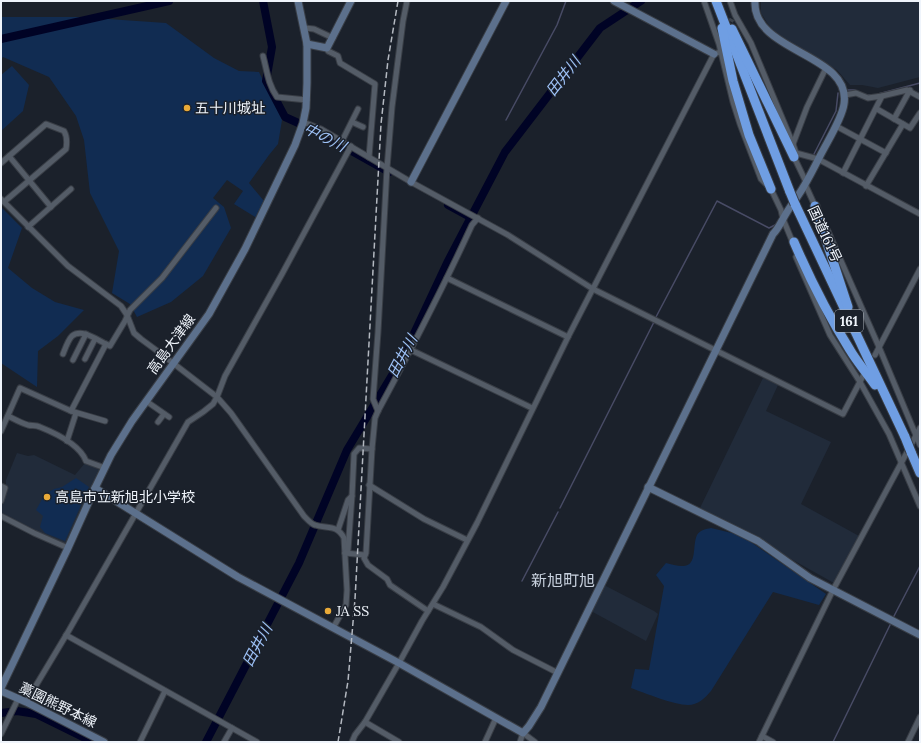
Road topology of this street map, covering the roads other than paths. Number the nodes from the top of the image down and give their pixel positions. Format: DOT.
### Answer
graph roads {
  1 [pos="298,1"];
  2 [pos="351,1"];
  3 [pos="407,1"];
  4 [pos="506,1"];
  5 [pos="615,1"];
  6 [pos="704,1"];
  7 [pos="730,1"];
  8 [pos="755,1"];
  9 [pos="716,2"];
  10 [pos="305,28"];
  11 [pos="333,38"];
  12 [pos="307,44"];
  13 [pos="327,48"];
  14 [pos="717,53"];
  15 [pos="263,56"];
  16 [pos="826,68"];
  17 [pos="910,90"];
  18 [pos="845,95"];
  19 [pos="882,96"];
  20 [pos="920,97"];
  21 [pos="307,100"];
  22 [pos="358,109"];
  23 [pos="877,109"];
  24 [pos="920,113"];
  25 [pos="894,119"];
  26 [pos="352,122"];
  27 [pos="303,124"];
  28 [pos="903,124"];
  29 [pos="836,126"];
  30 [pos="363,127"];
  31 [pos="861,139"];
  32 [pos="342,141"];
  33 [pos="793,144"];
  34 [pos="351,146"];
  35 [pos="886,152"];
  36 [pos="795,155"];
  37 [pos="9,156"];
  38 [pos="369,157"];
  39 [pos="818,159"];
  40 [pos="1,163"];
  41 [pos="386,168"];
  42 [pos="843,173"];
  43 [pos="29,181"];
  44 [pos="411,182"];
  45 [pos="806,183"];
  46 [pos="866,186"];
  47 [pos="71,189"];
  48 [pos="771,189"];
  49 [pos="2,200"];
  50 [pos="815,206"];
  51 [pos="51,207"];
  52 [pos="216,208"];
  53 [pos="920,214"];
  54 [pos="478,218"];
  55 [pos="783,219"];
  56 [pos="28,227"];
  57 [pos="794,242"];
  58 [pos="920,269"];
  59 [pos="447,278"];
  60 [pos="594,289"];
  61 [pos="127,315"];
  62 [pos="86,334"];
  63 [pos="568,338"];
  64 [pos="95,339"];
  65 [pos="106,344"];
  66 [pos="879,347"];
  67 [pos="716,349"];
  68 [pos="411,350"];
  69 [pos="63,354"];
  70 [pos="875,356"];
  71 [pos="85,359"];
  72 [pos="73,360"];
  73 [pos="173,364"];
  74 [pos="863,376"];
  75 [pos="860,382"];
  76 [pos="217,397"];
  77 [pos="146,401"];
  78 [pos="532,408"];
  79 [pos="378,409"];
  80 [pos="74,412"];
  81 [pos="893,413"];
  82 [pos="164,414"];
  83 [pos="8,416"];
  84 [pos="169,417"];
  85 [pos="105,421"];
  86 [pos="158,422"];
  87 [pos="920,428"];
  88 [pos="1,431"];
  89 [pos="916,437"];
  90 [pos="67,441"];
  91 [pos="920,445"];
  92 [pos="372,449"];
  93 [pos="902,462"];
  94 [pos="105,468"];
  95 [pos="920,473"];
  96 [pos="370,485"];
  97 [pos="1,486"];
  98 [pos="648,487"];
  99 [pos="95,488"];
  100 [pos="352,496"];
  101 [pos="1,501"];
  102 [pos="920,506"];
  103 [pos="136,513"];
  104 [pos="1,516"];
  105 [pos="338,530"];
  106 [pos="467,540"];
  107 [pos="68,548"];
  108 [pos="345,553"];
  109 [pos="365,555"];
  110 [pos="833,590"];
  111 [pos="433,604"];
  112 [pos="428,611"];
  113 [pos="334,628"];
  114 [pos="66,635"];
  115 [pos="920,635"];
  116 [pos="399,663"];
  117 [pos="558,673"];
  118 [pos="1,688"];
  119 [pos="1,691"];
  120 [pos="165,691"];
  121 [pos="18,700"];
  122 [pos="26,702"];
  123 [pos="920,717"];
  124 [pos="496,718"];
  125 [pos="365,722"];
  126 [pos="232,728"];
  127 [pos="523,733"];
  128 [pos="1,734"];
  129 [pos="762,736"];
  130 [pos="104,742"];
  131 [pos="140,742"];
  132 [pos="224,742"];
  133 [pos="257,742"];
  134 [pos="352,742"];
  135 [pos="399,742"];
  136 [pos="485,742"];
  137 [pos="520,742"];
  138 [pos="535,742"];
  139 [pos="759,742"];
  140 [pos="773,742"];
  141 [pos="908,742"];
  1 -- 10 [label="street, 高島大津線"];
  2 -- 11 [label="street"];
  3 -- 41 [label="street"];
  4 -- 44 [label="street"];
  5 -- 14 [label="street"];
  6 -- 14 [label="street"];
  7 -- 33 [label="street"];
  8 -- 16 [label="street"];
  9 -- 36 [label="highway"];
  9 -- 48 [label="highway"];
  9 -- 81 [label="highway, 国道161号 / 161, bridge"];
  10 -- 11 [label="street"];
  10 -- 12 [label="street, 高島大津線"];
  11 -- 13 [label="street"];
  12 -- 13 [label="street"];
  12 -- 21 [label="street, 高島大津線"];
  13 -- 38 [label="street"];
  14 -- 48 [label="street"];
  14 -- 60 [label="street"];
  15 -- 21 [label="street"];
  16 -- 18 [label="street"];
  16 -- 33 [label="street"];
  17 -- 19 [label="street"];
  17 -- 20 [label="street"];
  17 -- 25 [label="street"];
  18 -- 19 [label="street"];
  18 -- 29 [label="street"];
  19 -- 23 [label="street"];
  21 -- 27 [label="street, 高島大津線"];
  22 -- 26 [label="street"];
  23 -- 25 [label="street"];
  23 -- 31 [label="street"];
  24 -- 28 [label="street"];
  25 -- 28 [label="street"];
  26 -- 30 [label="street"];
  26 -- 32 [label="street"];
  27 -- 32 [label="street"];
  27 -- 73 [label="street, 高島大津線"];
  28 -- 35 [label="street"];
  29 -- 31 [label="street"];
  29 -- 39 [label="street"];
  31 -- 35 [label="street"];
  31 -- 42 [label="street"];
  32 -- 34 [label="street"];
  33 -- 36 [label="street"];
  34 -- 38 [label="street"];
  34 -- 76 [label="street"];
  35 -- 46 [label="street"];
  36 -- 39 [label="street"];
  36 -- 45 [label="street"];
  37 -- 40 [label="street"];
  37 -- 43 [label="street"];
  37 -- 43 [label="street"];
  38 -- 41 [label="street"];
  39 -- 42 [label="street"];
  39 -- 45 [label="street"];
  41 -- 44 [label="street"];
  41 -- 79 [label="street"];
  42 -- 46 [label="street"];
  43 -- 49 [label="street"];
  43 -- 51 [label="street"];
  44 -- 54 [label="street"];
  45 -- 50 [label="street"];
  45 -- 55 [label="street"];
  46 -- 53 [label="street"];
  47 -- 51 [label="street"];
  48 -- 55 [label="street"];
  49 -- 56 [label="street"];
  50 -- 66 [label="street"];
  50 -- 81 [label="highway"];
  51 -- 56 [label="street"];
  52 -- 61 [label="street"];
  54 -- 59 [label="street"];
  54 -- 60 [label="street"];
  55 -- 57 [label="street"];
  55 -- 67 [label="street"];
  56 -- 61 [label="street"];
  57 -- 75 [label="street"];
  57 -- 81 [label="highway"];
  58 -- 66 [label="street"];
  59 -- 63 [label="street"];
  59 -- 68 [label="street"];
  60 -- 63 [label="street"];
  60 -- 67 [label="street"];
  61 -- 65 [label="street"];
  61 -- 73 [label="street"];
  62 -- 64 [label="street"];
  62 -- 69 [label="street"];
  62 -- 72 [label="street"];
  63 -- 78 [label="street"];
  64 -- 65 [label="street"];
  64 -- 71 [label="street"];
  65 -- 80 [label="street"];
  66 -- 70 [label="street"];
  66 -- 89 [label="street"];
  67 -- 75 [label="street"];
  67 -- 98 [label="street"];
  68 -- 78 [label="street"];
  68 -- 79 [label="street"];
  73 -- 76 [label="street"];
  73 -- 77 [label="street, 高島大津線"];
  74 -- 75 [label="street"];
  75 -- 93 [label="street"];
  76 -- 103 [label="street"];
  76 -- 105 [label="street"];
  77 -- 82 [label="street"];
  77 -- 94 [label="street, 高島大津線"];
  78 -- 106 [label="street"];
  79 -- 92 [label="street"];
  80 -- 83 [label="street"];
  80 -- 85 [label="street"];
  80 -- 90 [label="street"];
  81 -- 95 [label="highway, 国道161号 / 161, bridge"];
  82 -- 84 [label="street"];
  82 -- 86 [label="street"];
  83 -- 88 [label="street"];
  83 -- 90 [label="street"];
  87 -- 89 [label="street"];
  89 -- 91 [label="street"];
  89 -- 93 [label="street"];
  90 -- 94 [label="street"];
  92 -- 96 [label="street"];
  92 -- 100 [label="street"];
  93 -- 102 [label="street"];
  93 -- 110 [label="street"];
  94 -- 99 [label="street, 高島大津線"];
  96 -- 106 [label="street"];
  96 -- 109 [label="street"];
  97 -- 101 [label="street"];
  98 -- 110 [label="street"];
  98 -- 117 [label="street"];
  99 -- 103 [label="street"];
  99 -- 107 [label="street, 高島大津線"];
  100 -- 105 [label="street"];
  100 -- 108 [label="street"];
  103 -- 113 [label="street"];
  103 -- 114 [label="street"];
  104 -- 107 [label="street"];
  105 -- 108 [label="street"];
  106 -- 111 [label="street"];
  107 -- 118 [label="street, 高島大津線"];
  108 -- 109 [label="street"];
  108 -- 113 [label="street"];
  109 -- 112 [label="street"];
  110 -- 115 [label="street"];
  110 -- 129 [label="street"];
  111 -- 112 [label="street"];
  111 -- 117 [label="street"];
  112 -- 116 [label="street"];
  113 -- 116 [label="street"];
  114 -- 120 [label="street"];
  114 -- 122 [label="street"];
  116 -- 124 [label="street"];
  116 -- 125 [label="street"];
  117 -- 127 [label="street"];
  119 -- 121 [label="street, 藁園熊野本線"];
  120 -- 126 [label="street"];
  120 -- 131 [label="street"];
  121 -- 122 [label="street, 藁園熊野本線"];
  121 -- 128 [label="street"];
  122 -- 130 [label="street, 藁園熊野本線"];
  123 -- 141 [label="street"];
  124 -- 127 [label="street"];
  124 -- 136 [label="street"];
  125 -- 134 [label="street"];
  125 -- 135 [label="street"];
  126 -- 132 [label="street"];
  126 -- 133 [label="street"];
  127 -- 137 [label="street"];
  127 -- 138 [label="street"];
  129 -- 139 [label="street"];
  129 -- 140 [label="street"];
}
